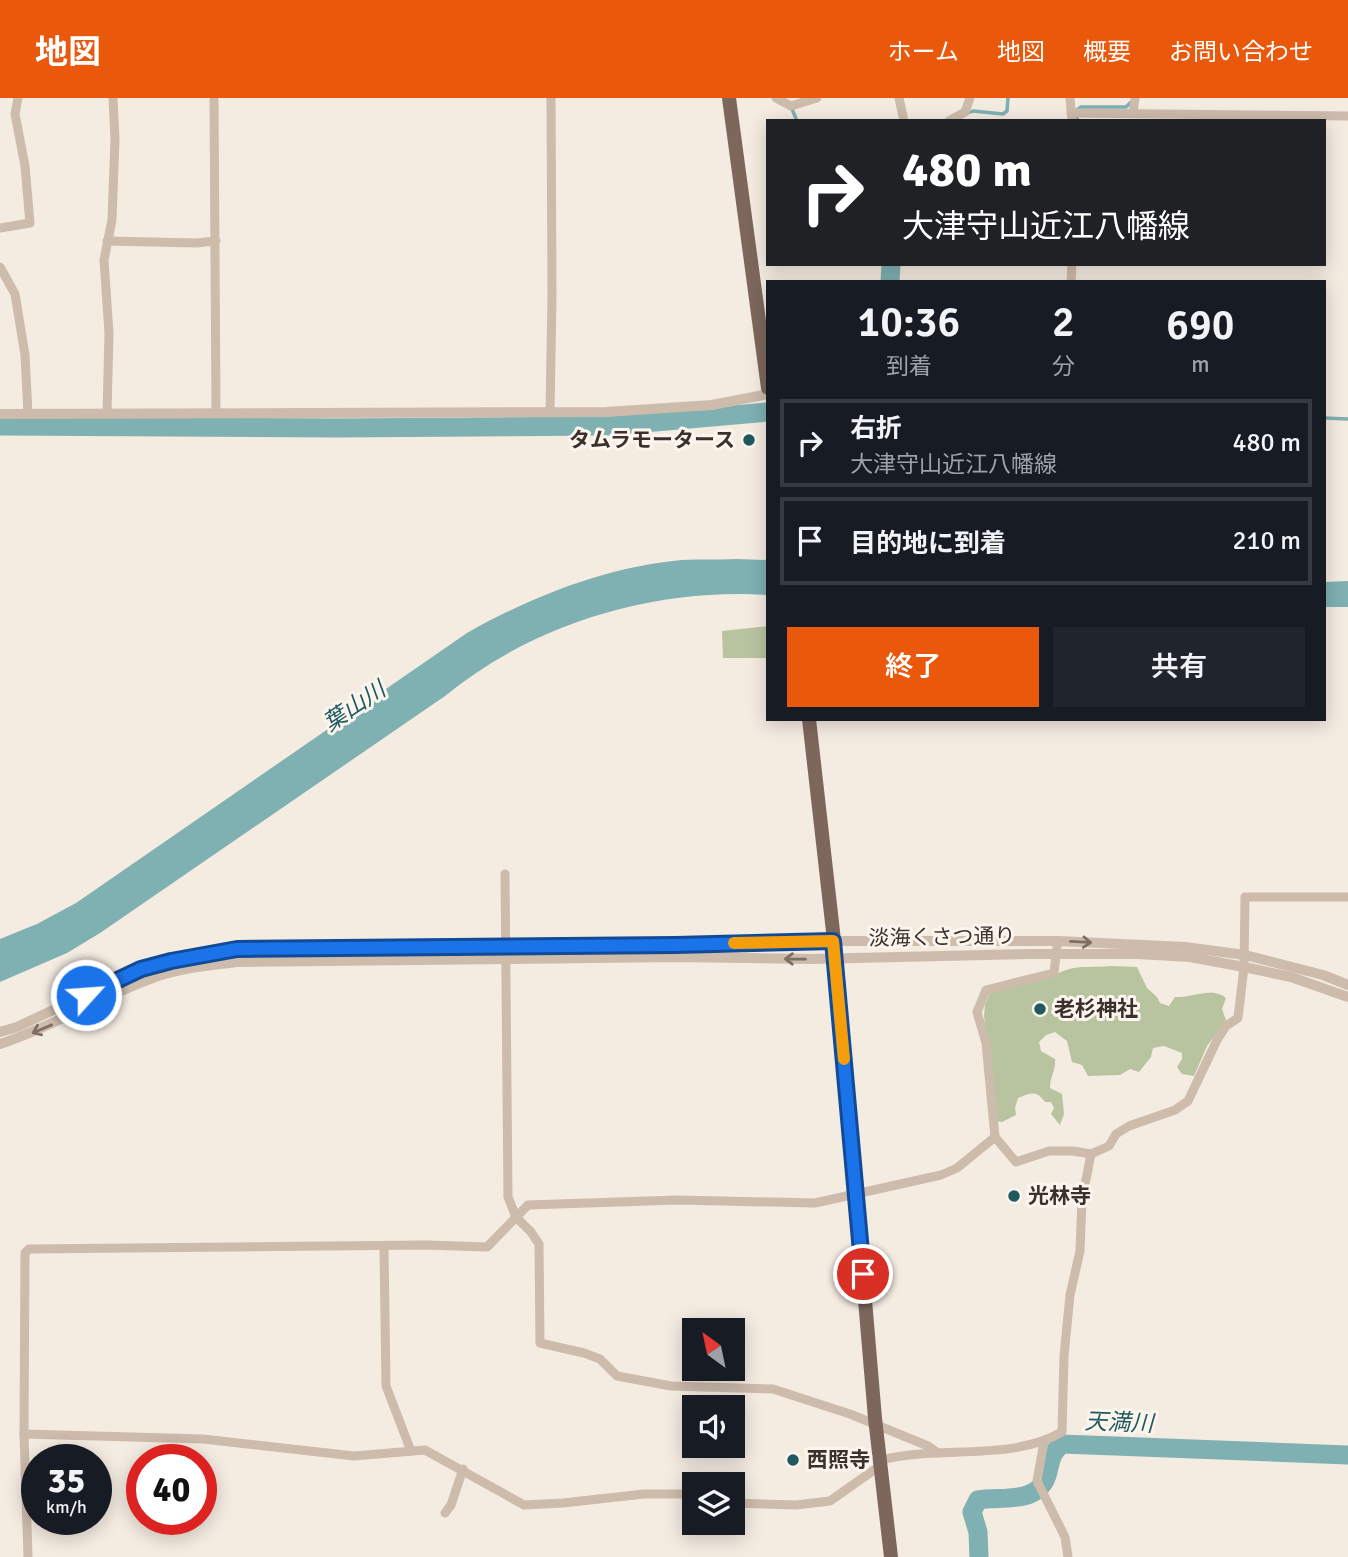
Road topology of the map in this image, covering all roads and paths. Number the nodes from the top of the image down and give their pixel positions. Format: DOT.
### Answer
graph roads {
  1 [pos="18,98"];
  2 [pos="113,98"];
  3 [pos="214,98"];
  4 [pos="551,98"];
  5 [pos="729,98"];
  6 [pos="776,98"];
  7 [pos="817,98"];
  8 [pos="899,98"];
  9 [pos="970,98"];
  10 [pos="1070,98"];
  11 [pos="1135,98"];
  12 [pos="1133,113"];
  13 [pos="1075,115"];
  14 [pos="1348,116"];
  15 [pos="904,119"];
  16 [pos="953,119"];
  17 [pos="0,228"];
  18 [pos="216,241"];
  19 [pos="107,242"];
  20 [pos="0,267"];
  21 [pos="766,373"];
  22 [pos="766,394"];
  23 [pos="216,412"];
  24 [pos="550,412"];
  25 [pos="0,414"];
  26 [pos="29,414"];
  27 [pos="107,414"];
  28 [pos="809,721"];
  29 [pos="505,874"];
  30 [pos="1348,897"];
  31 [pos="833,941"];
  32 [pos="1058,941"];
  33 [pos="506,945"];
  34 [pos="1056,953"];
  35 [pos="506,958"];
  36 [pos="836,958"];
  37 [pos="1245,961"];
  38 [pos="1348,985"];
  39 [pos="1348,997"];
  40 [pos="0,1032"];
  41 [pos="0,1044"];
  42 [pos="995,1137"];
  43 [pos="1091,1154"];
  44 [pos="856,1195"];
  45 [pos="516,1217"];
  46 [pos="384,1247"];
  47 [pos="876,1424"];
  48 [pos="24,1434"];
  49 [pos="1044,1442"];
  50 [pos="411,1451"];
  51 [pos="938,1452"];
  52 [pos="881,1463"];
  53 [pos="463,1469"];
  54 [pos="682,1494"];
  55 [pos="745,1503"];
  56 [pos="445,1513"];
  57 [pos="28,1557"];
  58 [pos="891,1557"];
  59 [pos="1068,1557"];
  1 -- 17 [label="street"];
  2 -- 19 [label="street"];
  3 -- 18 [label="street"];
  4 -- 24 [label="street"];
  5 -- 21 [label="main road"];
  6 -- 7 [label="street"];
  8 -- 15 [label="street"];
  9 -- 16 [label="street"];
  10 -- 13 [label="street"];
  11 -- 12 [label="street"];
  12 -- 13 [label="street"];
  12 -- 14 [label="street"];
  18 -- 19 [label="street"];
  18 -- 23 [label="street"];
  19 -- 27 [label="street"];
  20 -- 26 [label="street"];
  22 -- 24 [label="street"];
  23 -- 24 [label="street"];
  23 -- 27 [label="street"];
  25 -- 26 [label="street"];
  26 -- 27 [label="street"];
  28 -- 31 [label="main road"];
  29 -- 33 [label="street"];
  30 -- 37 [label="street"];
  31 -- 32 [label="street, 淡海くさつ通り"];
  31 -- 33 [label="street, 淡海くさつ通り"];
  31 -- 36 [label="main road"];
  32 -- 34 [label="street"];
  32 -- 37 [label="street, 淡海くさつ通り, one-way"];
  33 -- 35 [label="street"];
  33 -- 40 [label="street, 淡海くさつ通り"];
  34 -- 36 [label="street, 淡海くさつ通り"];
  34 -- 37 [label="street, 淡海くさつ通り"];
  34 -- 42 [label="street"];
  36 -- 35 [label="street, 淡海くさつ通り, one-way"];
  35 -- 41 [label="street, 淡海くさつ通り, one-way"];
  35 -- 45 [label="street"];
  36 -- 44 [label="main road"];
  37 -- 38 [label="street, 淡海くさつ通り"];
  37 -- 39 [label="street, 淡海くさつ通り"];
  37 -- 43 [label="street"];
  42 -- 43 [label="street"];
  42 -- 44 [label="street"];
  43 -- 49 [label="street"];
  44 -- 45 [label="street"];
  44 -- 47 [label="main road"];
  45 -- 46 [label="street"];
  45 -- 47 [label="street"];
  46 -- 48 [label="street"];
  46 -- 50 [label="street"];
  47 -- 51 [label="street"];
  47 -- 52 [label="main road"];
  48 -- 50 [label="street"];
  48 -- 57 [label="street"];
  49 -- 51 [label="street"];
  49 -- 59 [label="street"];
  50 -- 53 [label="street"];
  51 -- 52 [label="street"];
  52 -- 55 [label="street"];
  52 -- 58 [label="main road"];
  53 -- 54 [label="street"];
  53 -- 56 [label="street"];
}
